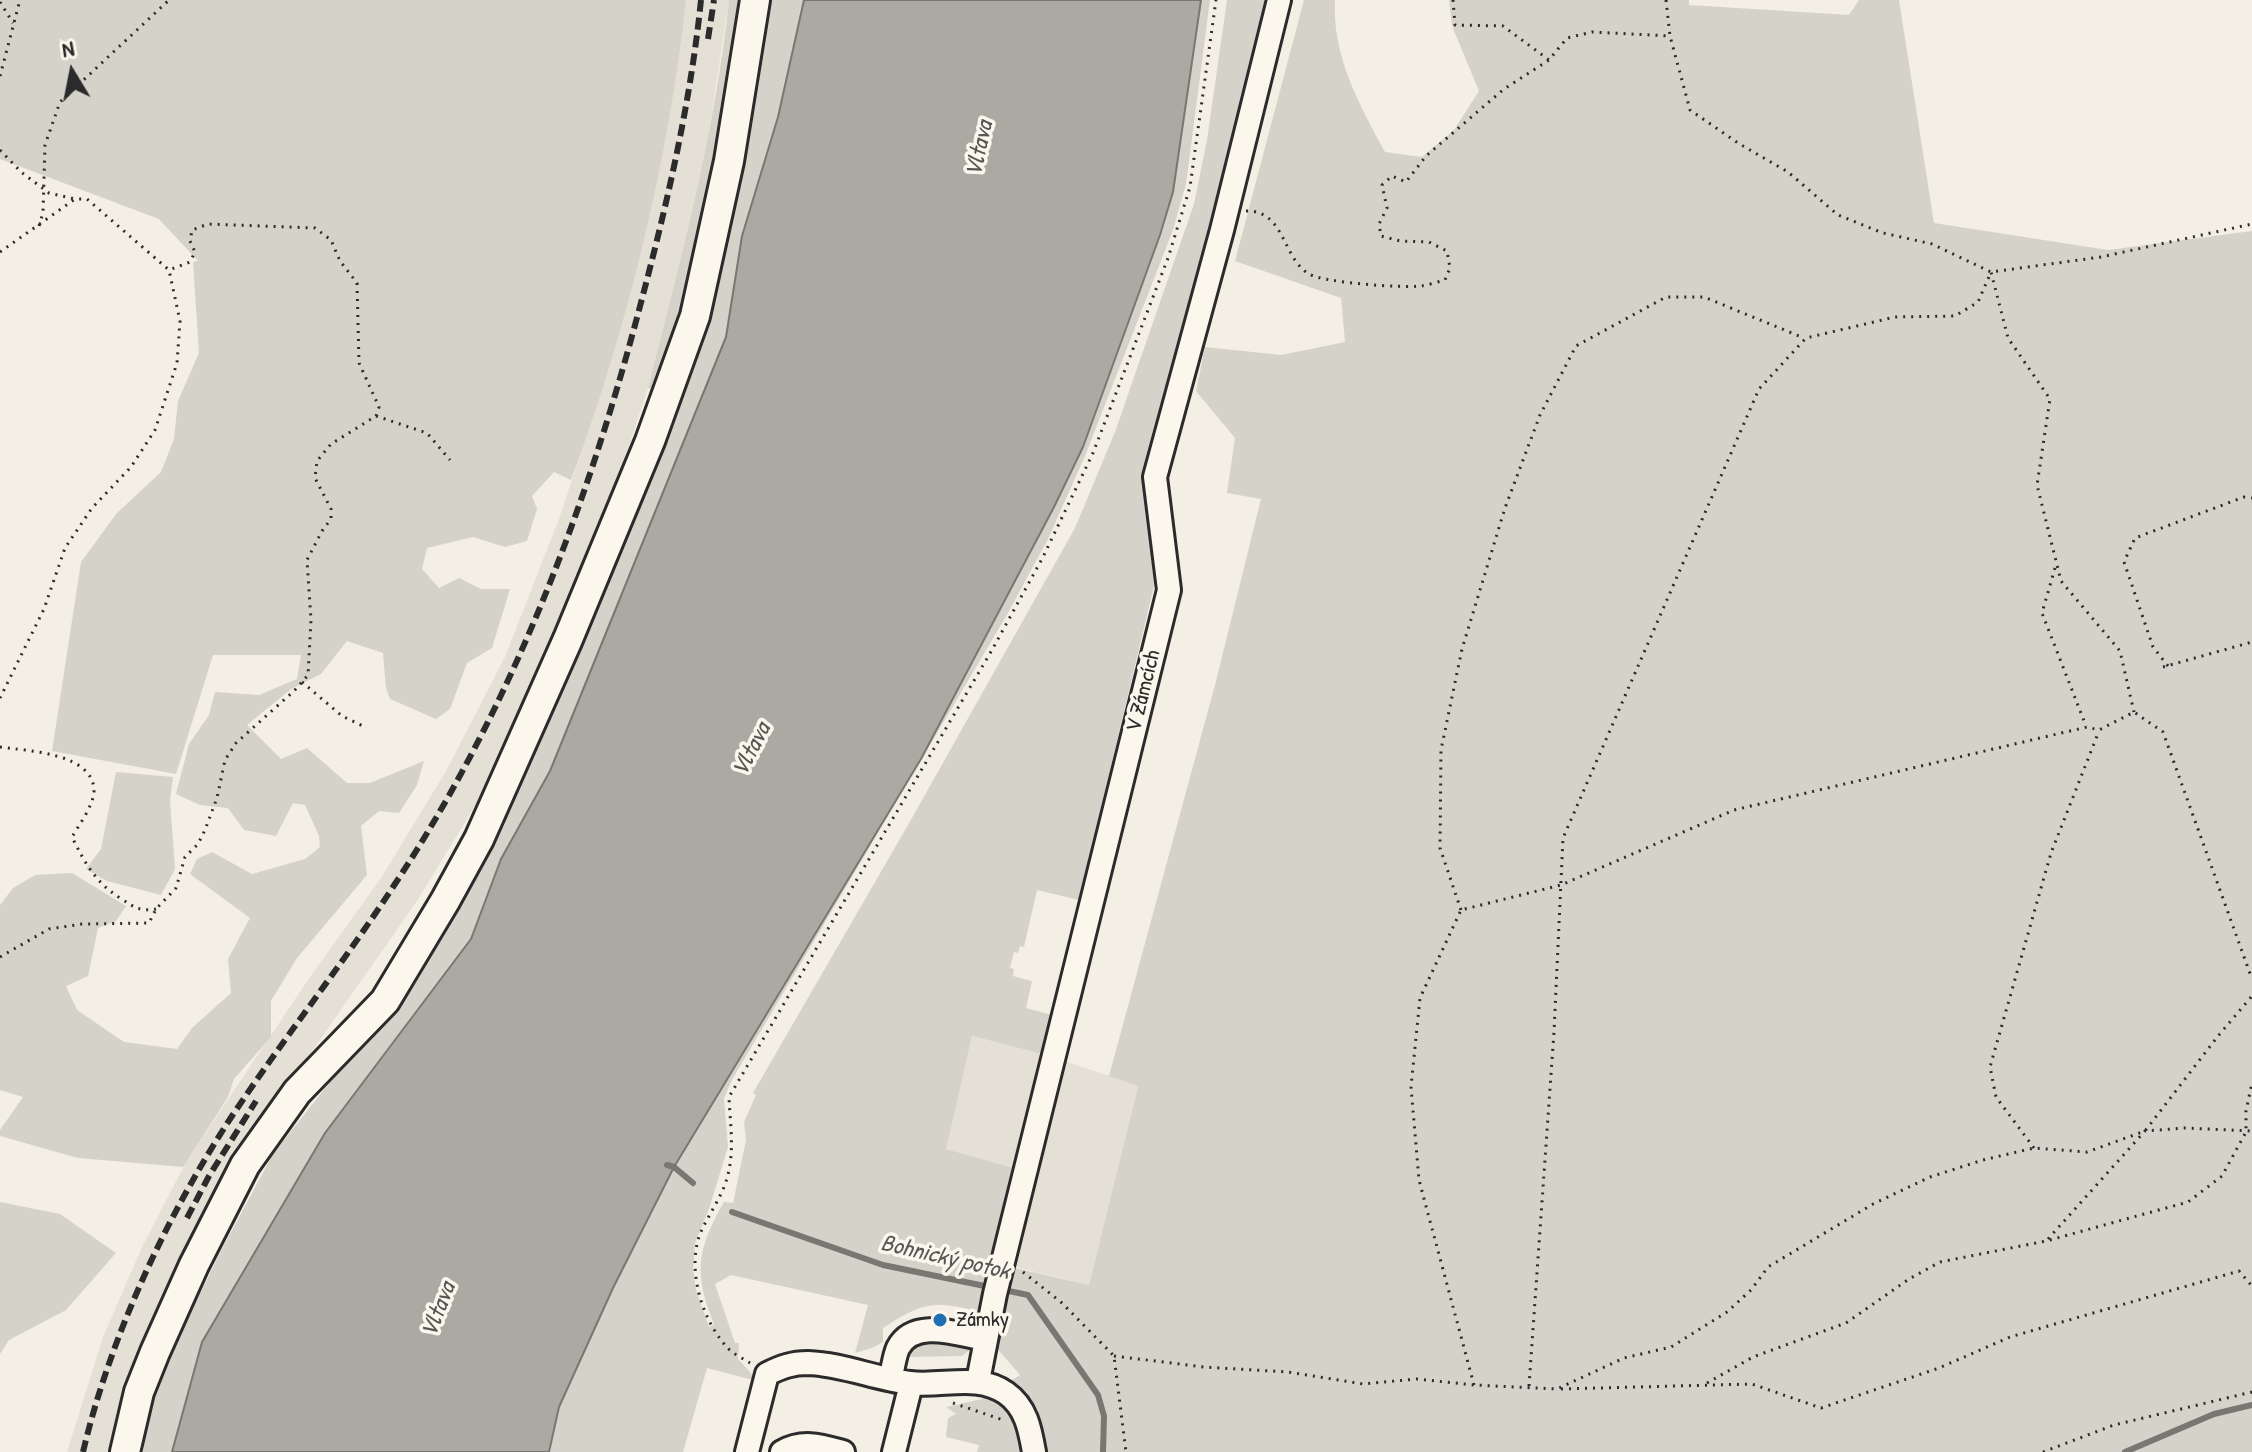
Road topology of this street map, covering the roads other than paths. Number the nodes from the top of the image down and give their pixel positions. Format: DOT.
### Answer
graph roads {
  1 [pos="755,0"];
  2 [pos="1279,0"];
  3 [pos="986,1339"];
  4 [pos="900,1381"];
  5 [pos="978,1381"];
  6 [pos="125,1452"];
  7 [pos="747,1452"];
  8 [pos="782,1452"];
  9 [pos="843,1452"];
  10 [pos="894,1452"];
  11 [pos="1034,1452"];
  1 -- 6 [label="main road"];
  2 -- 3 [label="street, V Zámcích"];
  3 -- 4 [label="street"];
  3 -- 5 [label="street, V Zámcích"];
  4 -- 5 [label="street"];
  4 -- 7 [label="street"];
  4 -- 10 [label="street"];
  5 -- 11 [label="street"];
  8 -- 9 [label="street"];
}
